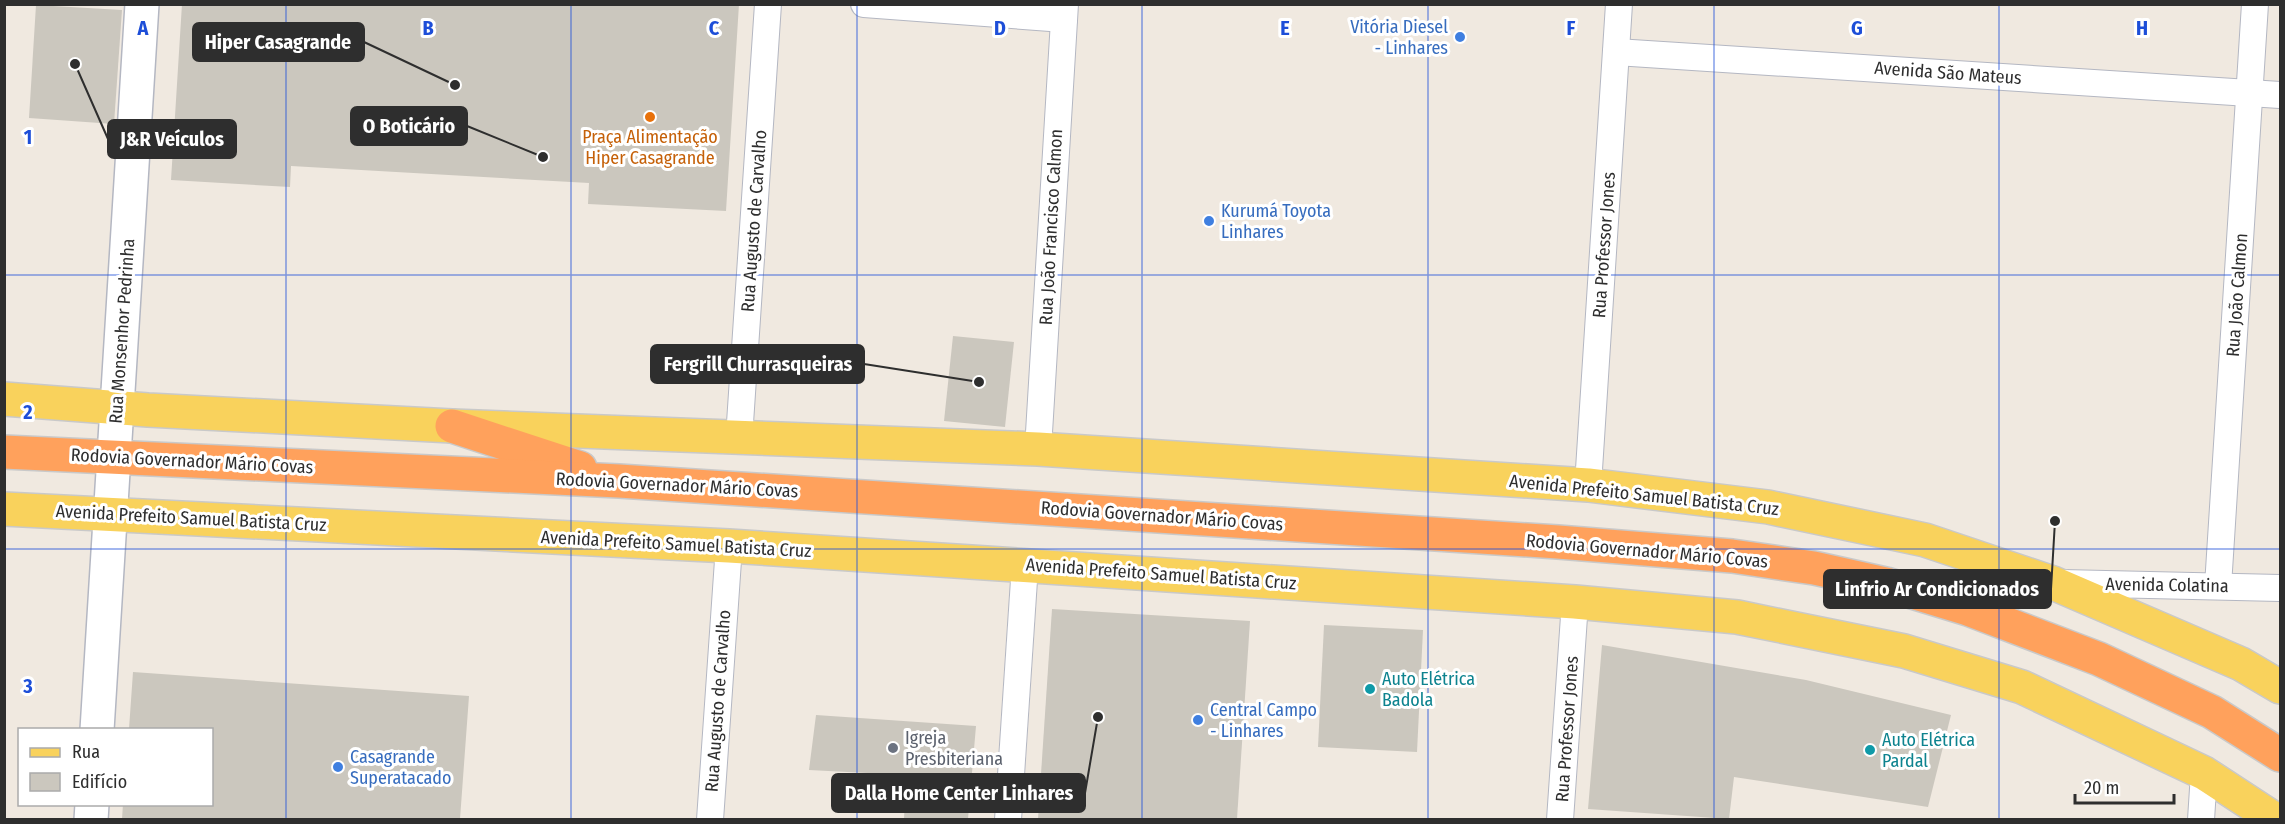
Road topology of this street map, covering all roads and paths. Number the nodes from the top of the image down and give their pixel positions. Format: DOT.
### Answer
graph roads {
  1 [pos="142,4"];
  2 [pos="768,4"];
  3 [pos="864,4"];
  4 [pos="1619,4"];
  5 [pos="2255,4"];
  6 [pos="1064,12"];
  7 [pos="1616,52"];
  8 [pos="2250,93"];
  9 [pos="2280,95"];
  10 [pos="4,399"];
  11 [pos="118,408"];
  12 [pos="452,426"];
  13 [pos="739,438"];
  14 [pos="1038,449"];
  15 [pos="4,452"];
  16 [pos="114,458"];
  17 [pos="619,481"];
  18 [pos="1588,486"];
  19 [pos="4,509"];
  20 [pos="109,514"];
  21 [pos="729,546"];
  22 [pos="1025,565"];
  23 [pos="2053,583"];
  24 [pos="2218,586"];
  25 [pos="2280,588"];
  26 [pos="1575,602"];
  27 [pos="2280,687"];
  28 [pos="97,728"];
  29 [pos="2280,755"];
  30 [pos="2204,773"];
  31 [pos="710,819"];
  32 [pos="1008,819"];
  33 [pos="1560,819"];
  34 [pos="2201,819"];
  35 [pos="2276,819"];
  1 -- 11 [label="main road, Rua Monsenhor Pedrinha"];
  2 -- 13 [label="street, Rua Augusto de Carvalho"];
  3 -- 6 [label="street"];
  4 -- 7 [label="street, Rua Professor Jones"];
  5 -- 8 [label="street, Rua João Calmon"];
  6 -- 14 [label="street, Rua João Francisco Calmon"];
  7 -- 8 [label="street, Avenida São Mateus"];
  7 -- 18 [label="street, Rua Professor Jones"];
  8 -- 9 [label="street, Avenida São Mateus"];
  8 -- 24 [label="street, Rua João Calmon"];
  10 -- 11 [label="main road, Avenida Prefeito Samuel Batista Cruz"];
  11 -- 12 [label="main road, Avenida Prefeito Samuel Batista Cruz"];
  11 -- 16 [label="main road, Rua Monsenhor Pedrinha"];
  12 -- 13 [label="main road, Avenida Prefeito Samuel Batista Cruz"];
  12 -- 17 [label="highway"];
  13 -- 14 [label="main road, Avenida Prefeito Samuel Batista Cruz"];
  14 -- 18 [label="main road, Avenida Prefeito Samuel Batista Cruz"];
  15 -- 16 [label="highway, Rodovia Governador Mário Covas"];
  16 -- 17 [label="highway, Rodovia Governador Mário Covas"];
  16 -- 20 [label="main road, Rua Monsenhor Pedrinha"];
  17 -- 29 [label="highway, Rodovia Governador Mário Covas"];
  18 -- 23 [label="main road, Avenida Prefeito Samuel Batista Cruz"];
  19 -- 20 [label="main road, Avenida Prefeito Samuel Batista Cruz"];
  20 -- 21 [label="main road, Avenida Prefeito Samuel Batista Cruz"];
  20 -- 28 [label="main road, Rua Monsenhor Pedrinha"];
  21 -- 22 [label="main road, Avenida Prefeito Samuel Batista Cruz"];
  21 -- 31 [label="street, Rua Augusto de Carvalho"];
  22 -- 26 [label="main road, Avenida Prefeito Samuel Batista Cruz"];
  22 -- 32 [label="street"];
  23 -- 24 [label="street, Avenida Colatina"];
  23 -- 27 [label="main road, Avenida Prefeito Samuel Batista Cruz"];
  24 -- 25 [label="street, Avenida Colatina"];
  26 -- 30 [label="main road, Avenida Prefeito Samuel Batista Cruz"];
  26 -- 33 [label="street, Rua Professor Jones"];
  30 -- 34 [label="street"];
  30 -- 35 [label="main road, Avenida Prefeito Samuel Batista Cruz"];
}
